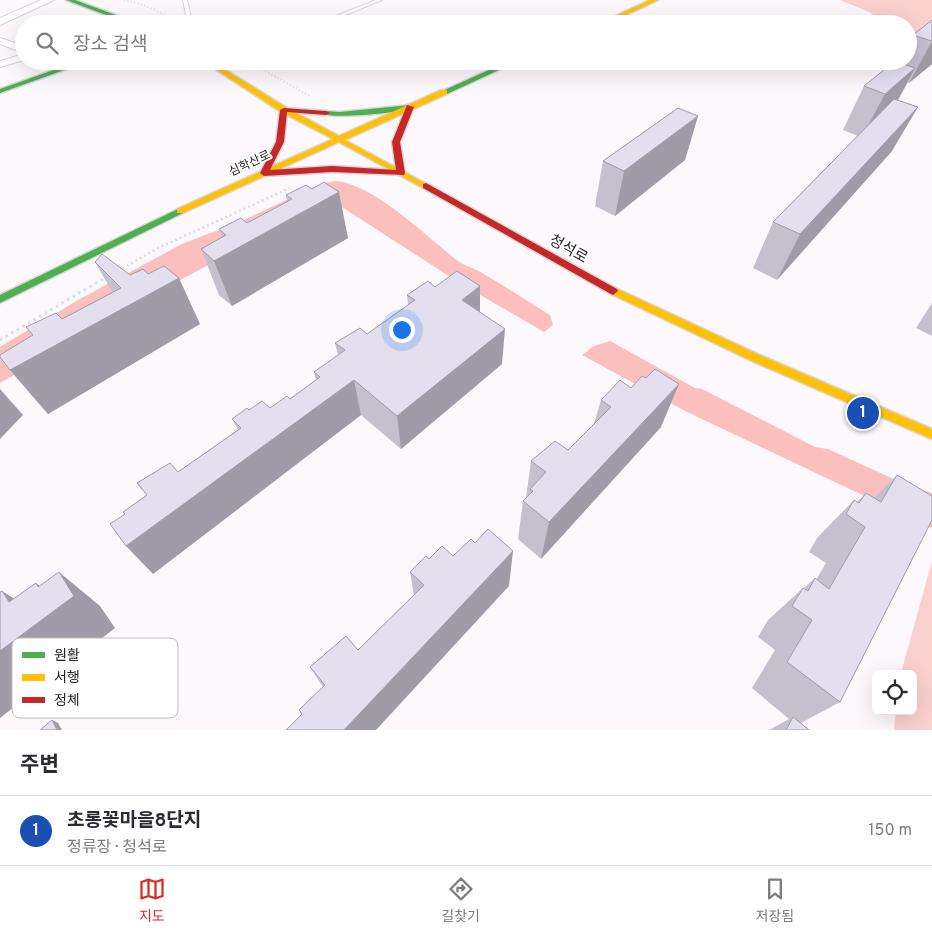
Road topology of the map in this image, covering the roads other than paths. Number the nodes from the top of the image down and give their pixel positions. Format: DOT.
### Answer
graph roads {
  1 [pos="48,0"];
  2 [pos="69,0"];
  3 [pos="185,0"];
  4 [pos="380,0"];
  5 [pos="655,0"];
  6 [pos="15,15"];
  7 [pos="15,15"];
  8 [pos="113,15"];
  9 [pos="187,15"];
  10 [pos="341,15"];
  11 [pos="621,15"];
  12 [pos="0,22"];
  13 [pos="0,41"];
  14 [pos="15,47"];
  15 [pos="15,60"];
  16 [pos="0,64"];
  17 [pos="60,70"];
  18 [pos="220,70"];
  19 [pos="494,70"];
  20 [pos="0,91"];
  21 [pos="410,107"];
  22 [pos="284,110"];
  23 [pos="337,139"];
  24 [pos="264,173"];
  25 [pos="401,173"];
  26 [pos="0,299"];
  27 [pos="932,434"];
  1 -- 6 [label="street"];
  2 -- 8 [label="street"];
  3 -- 9 [label="lane"];
  4 -- 10 [label="lane"];
  5 -- 11 [label="street"];
  7 -- 12 [label="street"];
  13 -- 14 [label="street"];
  15 -- 16 [label="street"];
  17 -- 20 [label="street"];
  18 -- 22 [label="street, 청석로"];
  19 -- 21 [label="street, 심학산로"];
  21 -- 22 [label="street"];
  21 -- 23 [label="street, 심학산로"];
  21 -- 25 [label="street"];
  22 -- 23 [label="street, 청석로"];
  22 -- 24 [label="street"];
  23 -- 24 [label="street, 심학산로"];
  23 -- 25 [label="street, 청석로"];
  24 -- 25 [label="street"];
  24 -- 26 [label="street, 심학산로"];
  25 -- 27 [label="street, 청석로"];
}
